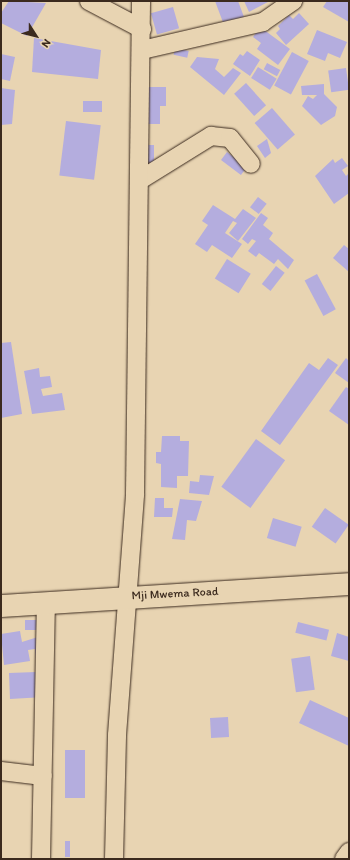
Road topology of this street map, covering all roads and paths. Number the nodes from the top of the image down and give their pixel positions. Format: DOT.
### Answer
graph roads {
  1 [pos="89,1"];
  2 [pos="141,1"];
  3 [pos="294,1"];
  4 [pos="142,29"];
  5 [pos="142,50"];
  6 [pos="251,164"];
  7 [pos="140,180"];
  8 [pos="349,584"];
  9 [pos="128,596"];
  10 [pos="46,604"];
  11 [pos="1,606"];
  12 [pos="1,771"];
  13 [pos="43,776"];
  14 [pos="349,852"];
  15 [pos="41,859"];
  16 [pos="114,859"];
  17 [pos="344,859"];
  1 -- 4 [label="street"];
  2 -- 4 [label="street"];
  3 -- 5 [label="street"];
  4 -- 5 [label="street"];
  5 -- 7 [label="street"];
  6 -- 7 [label="street"];
  7 -- 9 [label="street"];
  8 -- 9 [label="main road, Mji Mwema Road"];
  9 -- 10 [label="main road, Mji Mwema Road"];
  9 -- 16 [label="street"];
  10 -- 11 [label="main road, Mji Mwema Road"];
  10 -- 13 [label="street"];
  12 -- 13 [label="street"];
  13 -- 15 [label="street"];
  14 -- 17 [label="street"];
}
